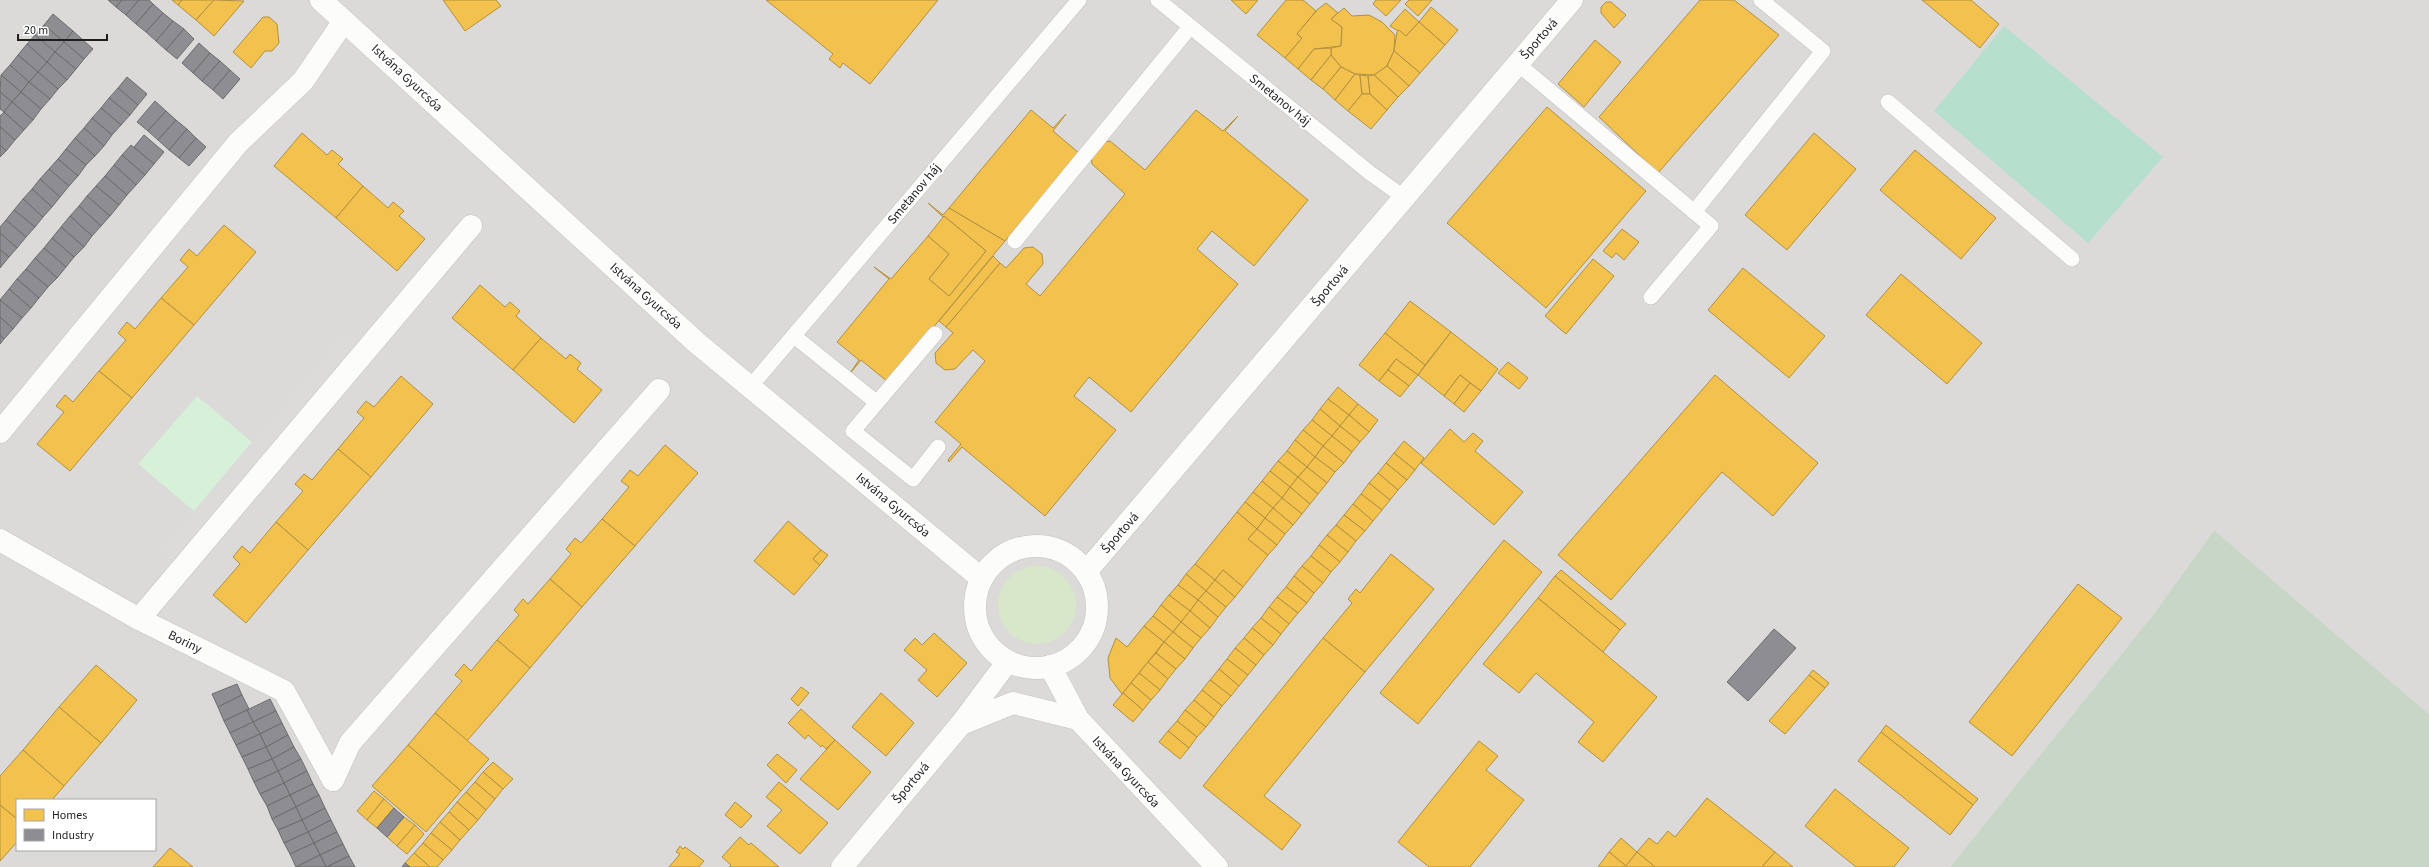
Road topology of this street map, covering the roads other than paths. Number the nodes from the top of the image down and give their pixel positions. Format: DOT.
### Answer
graph roads {
  1 [pos="321,0"];
  2 [pos="1079,0"];
  3 [pos="1158,0"];
  4 [pos="1572,0"];
  5 [pos="1761,0"];
  6 [pos="344,21"];
  7 [pos="1190,28"];
  8 [pos="1518,64"];
  9 [pos="1888,102"];
  10 [pos="1405,198"];
  11 [pos="1694,212"];
  12 [pos="471,226"];
  13 [pos="1015,241"];
  14 [pos="2072,259"];
  15 [pos="1651,297"];
  16 [pos="934,334"];
  17 [pos="794,336"];
  18 [pos="750,387"];
  19 [pos="659,390"];
  20 [pos="876,402"];
  21 [pos="0,432"];
  22 [pos="938,447"];
  23 [pos="0,540"];
  24 [pos="1086,572"];
  25 [pos="982,579"];
  26 [pos="139,619"];
  27 [pos="1008,660"];
  28 [pos="1050,666"];
  29 [pos="1078,719"];
  30 [pos="961,724"];
  31 [pos="842,867"];
  32 [pos="1217,867"];
  1 -- 6 [label="street, Istvána Gyurcsóa"];
  2 -- 17 [label="lane, Smetanov háj"];
  3 -- 7 [label="lane, Smetanov háj"];
  4 -- 8 [label="street, Športová"];
  5 -- 11 [label="lane"];
  6 -- 18 [label="street, Istvána Gyurcsóa"];
  6 -- 21 [label="street"];
  7 -- 10 [label="lane, Smetanov háj"];
  7 -- 13 [label="lane"];
  8 -- 10 [label="street, Športová"];
  8 -- 11 [label="lane"];
  9 -- 14 [label="lane"];
  10 -- 24 [label="street, Športová"];
  11 -- 15 [label="lane"];
  12 -- 26 [label="street"];
  16 -- 20 [label="lane"];
  17 -- 18 [label="lane, Smetanov háj"];
  17 -- 20 [label="lane"];
  18 -- 25 [label="street, Istvána Gyurcsóa"];
  19 -- 26 [label="street, Boriny"];
  20 -- 22 [label="lane"];
  23 -- 26 [label="street, Boriny"];
  24 -- 25 [label="street"];
  24 -- 28 [label="street"];
  25 -- 27 [label="street"];
  27 -- 28 [label="street"];
  27 -- 30 [label="street, Športová"];
  28 -- 29 [label="street, Istvána Gyurcsóa"];
  29 -- 30 [label="street"];
  29 -- 32 [label="street, Istvána Gyurcsóa"];
  30 -- 31 [label="street, Športová"];
}
